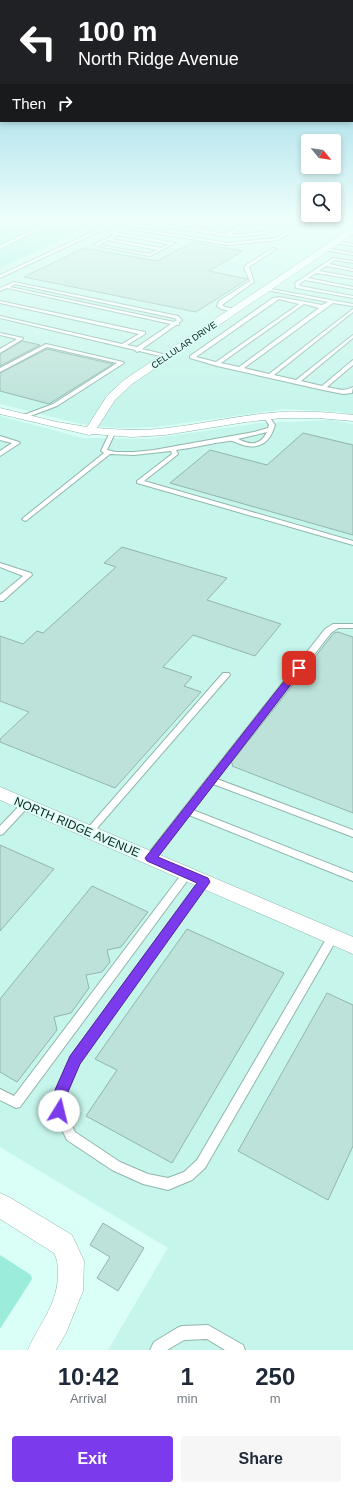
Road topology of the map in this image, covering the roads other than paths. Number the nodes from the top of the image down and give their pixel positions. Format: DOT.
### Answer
graph roads {
  1 [pos="251,282"];
  2 [pos="278,282"];
  3 [pos="300,282"];
  4 [pos="320,282"];
  5 [pos="6,287"];
  6 [pos="353,288"];
  7 [pos="268,289"];
  8 [pos="0,290"];
  9 [pos="78,297"];
  10 [pos="353,297"];
  11 [pos="70,301"];
  12 [pos="332,301"];
  13 [pos="0,302"];
  14 [pos="303,303"];
  15 [pos="353,305"];
  16 [pos="323,306"];
  17 [pos="353,310"];
  18 [pos="235,311"];
  19 [pos="0,317"];
  20 [pos="177,324"];
  21 [pos="0,334"];
  22 [pos="353,336"];
  23 [pos="124,346"];
  24 [pos="137,350"];
  25 [pos="0,351"];
  26 [pos="168,356"];
  27 [pos="353,362"];
  28 [pos="217,364"];
  29 [pos="240,369"];
  30 [pos="0,370"];
  31 [pos="269,376"];
  32 [pos="297,382"];
  33 [pos="323,388"];
  34 [pos="353,390"];
  35 [pos="1,412"];
  36 [pos="266,416"];
  37 [pos="23,417"];
  38 [pos="353,418"];
  39 [pos="271,429"];
  40 [pos="89,432"];
  41 [pos="112,433"];
  42 [pos="0,438"];
  43 [pos="231,438"];
  44 [pos="172,448"];
  45 [pos="108,453"];
  46 [pos="0,454"];
  47 [pos="25,519"];
  48 [pos="353,543"];
  49 [pos="0,565"];
  50 [pos="0,599"];
  51 [pos="353,626"];
  52 [pos="226,675"];
  53 [pos="212,780"];
  54 [pos="0,793"];
  55 [pos="26,804"];
  56 [pos="187,811"];
  57 [pos="0,832"];
  58 [pos="89,832"];
  59 [pos="353,834"];
  60 [pos="150,858"];
  61 [pos="187,874"];
  62 [pos="353,877"];
  63 [pos="204,882"];
  64 [pos="334,937"];
  65 [pos="353,946"];
  66 [pos="0,1094"];
  67 [pos="0,1205"];
  68 [pos="41,1350"];
  69 [pos="157,1350"];
  70 [pos="238,1350"];
  1 -- 18 [label="lane"];
  2 -- 7 [label="street, CELLULAR DRIVE"];
  3 -- 10 [label="lane"];
  4 -- 6 [label="lane"];
  5 -- 8 [label="lane"];
  5 -- 9 [label="lane"];
  5 -- 11 [label="lane"];
  7 -- 12 [label="lane"];
  7 -- 18 [label="street, CELLULAR DRIVE"];
  9 -- 11 [label="lane"];
  9 -- 20 [label="lane"];
  11 -- 20 [label="lane"];
  12 -- 15 [label="lane"];
  12 -- 16 [label="lane"];
  13 -- 23 [label="lane"];
  14 -- 16 [label="lane"];
  14 -- 28 [label="lane"];
  14 -- 28 [label="lane"];
  16 -- 29 [label="lane"];
  17 -- 31 [label="lane"];
  18 -- 26 [label="street, CELLULAR DRIVE"];
  19 -- 23 [label="lane"];
  20 -- 24 [label="lane"];
  21 -- 25 [label="lane"];
  22 -- 32 [label="lane"];
  23 -- 24 [label="lane"];
  24 -- 26 [label="lane"];
  26 -- 40 [label="street, CELLULAR DRIVE"];
  27 -- 33 [label="lane"];
  28 -- 29 [label="lane"];
  29 -- 31 [label="lane"];
  30 -- 37 [label="lane"];
  31 -- 32 [label="lane"];
  32 -- 33 [label="lane"];
  33 -- 34 [label="lane"];
  35 -- 37 [label="street"];
  36 -- 38 [label="street"];
  36 -- 39 [label="lane"];
  36 -- 41 [label="street"];
  37 -- 40 [label="street"];
  39 -- 43 [label="lane"];
  39 -- 43 [label="lane"];
  40 -- 41 [label="street"];
  41 -- 45 [label="lane"];
  42 -- 46 [label="lane"];
  43 -- 44 [label="lane"];
  44 -- 45 [label="lane"];
  44 -- 48 [label="lane"];
  45 -- 47 [label="lane"];
  49 -- 50 [label="lane"];
  51 -- 53 [label="lane"];
  52 -- 58 [label="lane"];
  53 -- 56 [label="lane"];
  53 -- 59 [label="lane"];
  54 -- 55 [label="street, NORTH RIDGE AVENUE"];
  55 -- 57 [label="lane"];
  55 -- 58 [label="street, NORTH RIDGE AVENUE"];
  56 -- 60 [label="lane"];
  56 -- 62 [label="lane"];
  58 -- 60 [label="street, NORTH RIDGE AVENUE"];
  60 -- 61 [label="street, NORTH RIDGE AVENUE"];
  61 -- 63 [label="street, NORTH RIDGE AVENUE"];
  61 -- 66 [label="lane"];
  63 -- 64 [label="street, NORTH RIDGE AVENUE"];
  63 -- 64 [label="lane"];
  64 -- 65 [label="street, NORTH RIDGE AVENUE"];
  67 -- 68 [label="street"];
  69 -- 70 [label="lane"];
}
